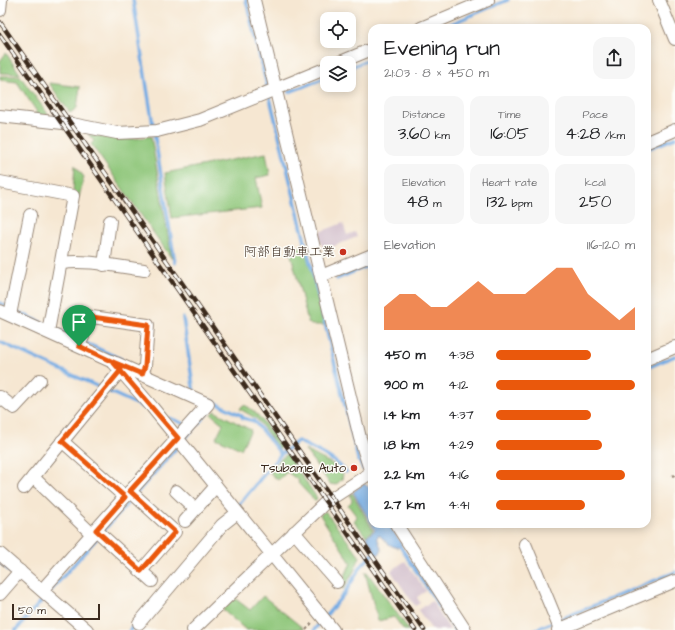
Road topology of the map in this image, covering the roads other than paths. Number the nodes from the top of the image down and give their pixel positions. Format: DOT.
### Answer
graph roads {
  1 [pos="1,0"];
  2 [pos="254,0"];
  3 [pos="488,0"];
  4 [pos="658,0"];
  5 [pos="0,10"];
  6 [pos="431,24"];
  7 [pos="675,39"];
  8 [pos="368,51"];
  9 [pos="355,56"];
  10 [pos="320,71"];
  11 [pos="271,91"];
  12 [pos="0,116"];
  13 [pos="675,130"];
  14 [pos="651,140"];
  15 [pos="0,182"];
  16 [pos="30,215"];
  17 [pos="110,221"];
  18 [pos="368,257"];
  19 [pos="66,263"];
  20 [pos="104,265"];
  21 [pos="144,270"];
  22 [pos="321,276"];
  23 [pos="8,311"];
  24 [pos="49,328"];
  25 [pos="81,342"];
  26 [pos="675,347"];
  27 [pos="651,357"];
  28 [pos="117,366"];
  29 [pos="143,371"];
  30 [pos="40,380"];
  31 [pos="0,396"];
  32 [pos="62,441"];
  33 [pos="180,442"];
  34 [pos="368,461"];
  35 [pos="368,476"];
  36 [pos="33,477"];
  37 [pos="216,486"];
  38 [pos="24,488"];
  39 [pos="176,491"];
  40 [pos="131,495"];
  41 [pos="195,509"];
  42 [pos="236,511"];
  43 [pos="185,521"];
  44 [pos="399,528"];
  45 [pos="294,532"];
  46 [pos="97,533"];
  47 [pos="525,544"];
  48 [pos="0,554"];
  49 [pos="271,555"];
  50 [pos="141,571"];
  51 [pos="17,575"];
  52 [pos="152,581"];
  53 [pos="675,581"];
  54 [pos="337,582"];
  55 [pos="45,593"];
  56 [pos="0,594"];
  57 [pos="139,623"];
  58 [pos="326,623"];
  59 [pos="558,625"];
  60 [pos="87,630"];
  61 [pos="193,630"];
  62 [pos="465,630"];
  1 -- 5 [label="street"];
  2 -- 11 [label="street"];
  3 -- 6 [label="street"];
  4 -- 7 [label="street"];
  8 -- 9 [label="street"];
  10 -- 11 [label="street"];
  11 -- 12 [label="street"];
  11 -- 22 [label="street"];
  13 -- 14 [label="street"];
  15 -- 19 [label="street"];
  16 -- 23 [label="street"];
  17 -- 20 [label="street"];
  18 -- 22 [label="street"];
  19 -- 20 [label="street"];
  19 -- 24 [label="street"];
  20 -- 21 [label="street"];
  22 -- 34 [label="street"];
  23 -- 24 [label="street"];
  24 -- 25 [label="street"];
  25 -- 28 [label="street"];
  25 -- 29 [label="street"];
  26 -- 27 [label="street"];
  28 -- 29 [label="street"];
  28 -- 32 [label="street"];
  28 -- 33 [label="street"];
  29 -- 33 [label="street"];
  30 -- 31 [label="street"];
  32 -- 36 [label="street"];
  32 -- 40 [label="street"];
  33 -- 37 [label="street"];
  33 -- 40 [label="street"];
  35 -- 45 [label="street"];
  36 -- 38 [label="street"];
  36 -- 46 [label="street"];
  37 -- 41 [label="street"];
  37 -- 42 [label="street"];
  39 -- 41 [label="street"];
  40 -- 46 [label="street"];
  40 -- 50 [label="street"];
  41 -- 43 [label="street"];
  42 -- 49 [label="street"];
  42 -- 57 [label="street"];
  44 -- 62 [label="street"];
  45 -- 49 [label="street"];
  45 -- 54 [label="street"];
  46 -- 50 [label="street"];
  46 -- 55 [label="street"];
  47 -- 59 [label="street"];
  48 -- 51 [label="street"];
  49 -- 58 [label="street"];
  49 -- 61 [label="street"];
  50 -- 52 [label="street"];
  51 -- 55 [label="street"];
  51 -- 56 [label="street"];
  53 -- 59 [label="street"];
  55 -- 60 [label="street"];
}
